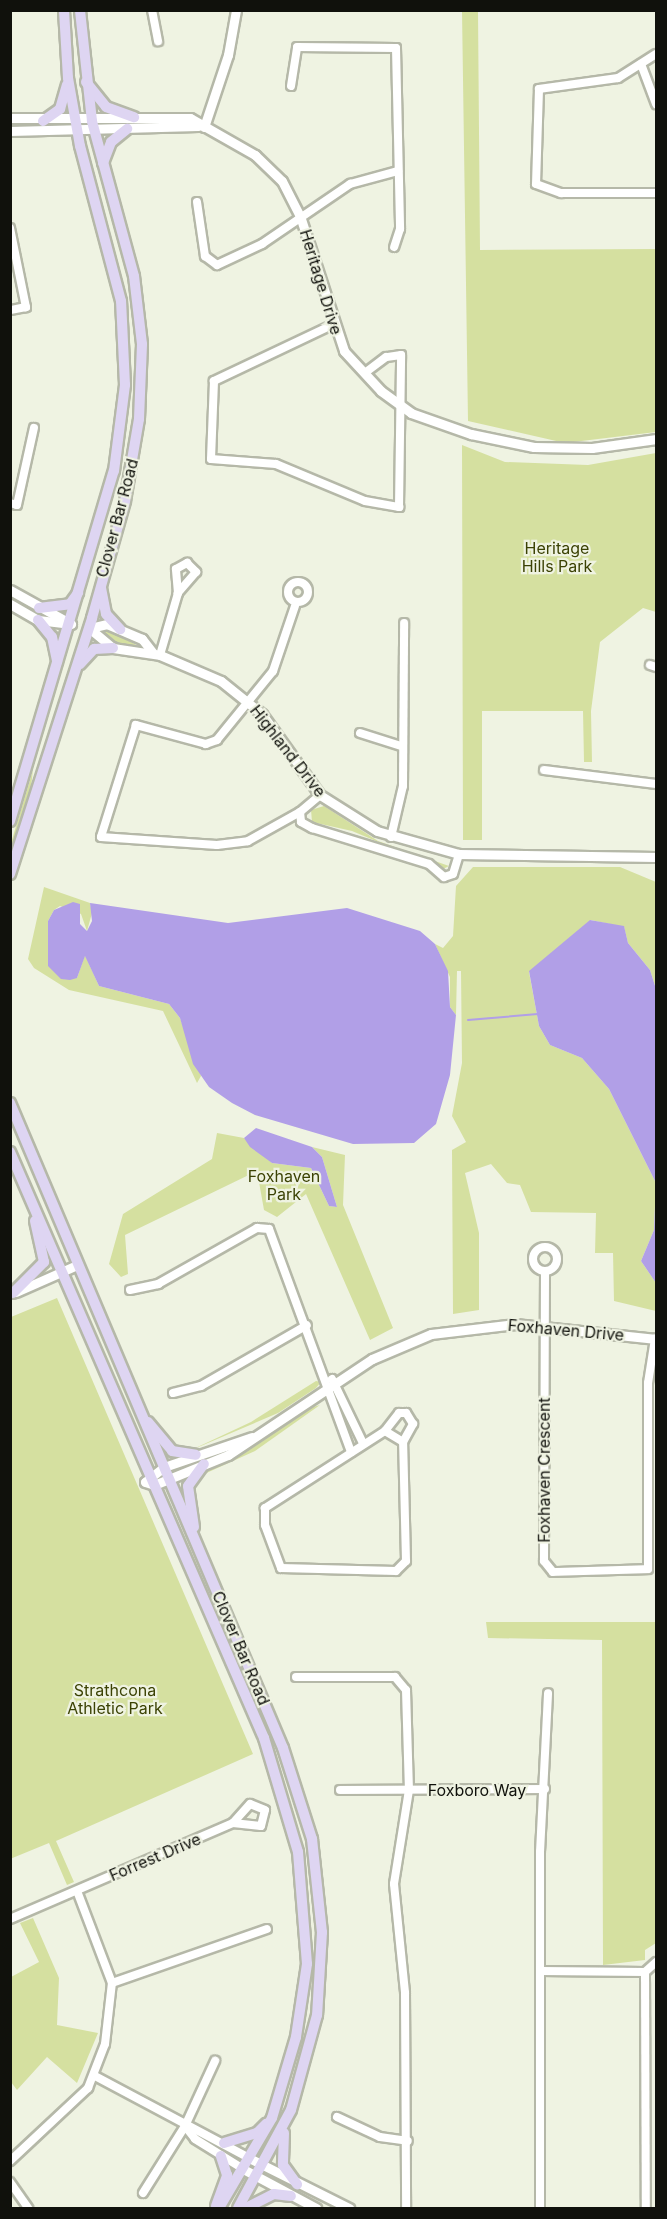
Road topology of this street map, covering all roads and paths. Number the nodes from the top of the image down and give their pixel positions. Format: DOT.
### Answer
graph roads {
  1 [pos="64,10"];
  2 [pos="80,10"];
  3 [pos="152,10"];
  4 [pos="236,10"];
  5 [pos="158,41"];
  6 [pos="657,54"];
  7 [pos="641,64"];
  8 [pos="68,78"];
  9 [pos="85,80"];
  10 [pos="291,86"];
  11 [pos="657,104"];
  12 [pos="134,117"];
  13 [pos="10,118"];
  14 [pos="43,121"];
  15 [pos="93,126"];
  16 [pos="77,127"];
  17 [pos="201,127"];
  18 [pos="127,129"];
  19 [pos="10,130"];
  20 [pos="103,163"];
  21 [pos="398,171"];
  22 [pos="657,193"];
  23 [pos="197,202"];
  24 [pos="300,216"];
  25 [pos="10,228"];
  26 [pos="394,247"];
  27 [pos="10,310"];
  28 [pos="332,325"];
  29 [pos="365,374"];
  30 [pos="402,407"];
  31 [pos="34,428"];
  32 [pos="657,439"];
  33 [pos="10,502"];
  34 [pos="84,582"];
  35 [pos="100,582"];
  36 [pos="10,590"];
  37 [pos="178,593"];
  38 [pos="10,604"];
  39 [pos="295,606"];
  40 [pos="39,608"];
  41 [pos="38,620"];
  42 [pos="86,623"];
  43 [pos="404,623"];
  44 [pos="70,624"];
  45 [pos="120,629"];
  46 [pos="78,635"];
  47 [pos="113,648"];
  48 [pos="156,654"];
  49 [pos="57,670"];
  50 [pos="72,673"];
  51 [pos="250,701"];
  52 [pos="360,733"];
  53 [pos="401,746"];
  54 [pos="544,770"];
  55 [pos="657,784"];
  56 [pos="320,795"];
  57 [pos="300,812"];
  58 [pos="10,821"];
  59 [pos="391,837"];
  60 [pos="459,854"];
  61 [pos="657,857"];
  62 [pos="10,874"];
  63 [pos="10,1104"];
  64 [pos="10,1152"];
  65 [pos="26,1189"];
  66 [pos="77,1265"];
  67 [pos="62,1271"];
  68 [pos="545,1271"];
  69 [pos="130,1290"];
  70 [pos="12,1293"];
  71 [pos="307,1325"];
  72 [pos="545,1325"];
  73 [pos="656,1339"];
  74 [pos="326,1375"];
  75 [pos="336,1382"];
  76 [pos="325,1390"];
  77 [pos="173,1393"];
  78 [pos="141,1412"];
  79 [pos="385,1431"];
  80 [pos="252,1437"];
  81 [pos="403,1442"];
  82 [pos="363,1443"];
  83 [pos="351,1452"];
  84 [pos="196,1455"];
  85 [pos="204,1464"];
  86 [pos="164,1467"];
  87 [pos="149,1474"];
  88 [pos="168,1479"];
  89 [pos="154,1485"];
  90 [pos="197,1545"];
  91 [pos="296,1677"];
  92 [pos="548,1693"];
  93 [pos="545,1789"];
  94 [pos="340,1790"];
  95 [pos="409,1790"];
  96 [pos="233,1823"];
  97 [pos="77,1891"];
  98 [pos="10,1918"];
  99 [pos="267,1929"];
  100 [pos="657,1962"];
  101 [pos="541,1971"];
  102 [pos="645,1972"];
  103 [pos="112,1983"];
  104 [pos="215,2061"];
  105 [pos="95,2076"];
  106 [pos="337,2117"];
  107 [pos="272,2118"];
  108 [pos="285,2125"];
  109 [pos="185,2126"];
  110 [pos="408,2141"];
  111 [pos="224,2143"];
  112 [pos="221,2156"];
  113 [pos="251,2159"];
  114 [pos="10,2161"];
  115 [pos="264,2167"];
  116 [pos="244,2170"];
  117 [pos="258,2178"];
  118 [pos="10,2182"];
  119 [pos="297,2184"];
  120 [pos="143,2193"];
  121 [pos="291,2196"];
  122 [pos="28,2208"];
  123 [pos="215,2208"];
  124 [pos="219,2208"];
  125 [pos="238,2208"];
  126 [pos="246,2208"];
  127 [pos="316,2208"];
  128 [pos="349,2208"];
  129 [pos="406,2208"];
  130 [pos="540,2208"];
  131 [pos="646,2208"];
  1 -- 8 [label="main road, Clover Bar Road"];
  2 -- 9 [label="main road, Clover Bar Road"];
  3 -- 5 [label="street"];
  4 -- 17 [label="street"];
  6 -- 7 [label="street"];
  7 -- 11 [label="street"];
  7 -- 22 [label="street"];
  8 -- 14 [label="main road"];
  8 -- 16 [label="main road, Clover Bar Road"];
  9 -- 12 [label="main road"];
  9 -- 15 [label="main road, Clover Bar Road"];
  10 -- 21 [label="street"];
  12 -- 15 [label="street, Heritage Drive"];
  12 -- 17 [label="street, Heritage Drive"];
  13 -- 14 [label="street"];
  14 -- 16 [label="street"];
  15 -- 16 [label="street"];
  15 -- 18 [label="street"];
  15 -- 20 [label="main road, Clover Bar Road"];
  16 -- 19 [label="street"];
  16 -- 34 [label="main road, Clover Bar Road"];
  17 -- 18 [label="street"];
  17 -- 24 [label="street, Heritage Drive"];
  18 -- 20 [label="main road"];
  20 -- 35 [label="main road, Clover Bar Road"];
  21 -- 24 [label="street"];
  21 -- 26 [label="street"];
  23 -- 24 [label="street"];
  24 -- 28 [label="street, Heritage Drive"];
  25 -- 27 [label="street"];
  28 -- 29 [label="street, Heritage Drive"];
  28 -- 30 [label="street"];
  29 -- 30 [label="street, Heritage Drive"];
  29 -- 30 [label="street"];
  30 -- 32 [label="street, Heritage Drive"];
  31 -- 33 [label="street"];
  34 -- 40 [label="main road"];
  34 -- 42 [label="main road"];
  34 -- 44 [label="main road, Clover Bar Road"];
  35 -- 42 [label="main road, Clover Bar Road"];
  35 -- 45 [label="main road"];
  36 -- 40 [label="street"];
  37 -- 48 [label="street"];
  38 -- 41 [label="street"];
  39 -- 51 [label="street"];
  40 -- 44 [label="street"];
  41 -- 44 [label="street"];
  41 -- 49 [label="main road"];
  42 -- 44 [label="main road"];
  42 -- 45 [label="street, Highland Drive"];
  42 -- 46 [label="main road"];
  42 -- 47 [label="street"];
  42 -- 50 [label="main road, Clover Bar Road"];
  43 -- 53 [label="street"];
  44 -- 46 [label="main road"];
  44 -- 49 [label="main road, Clover Bar Road"];
  45 -- 48 [label="street, Highland Drive"];
  46 -- 49 [label="main road"];
  46 -- 50 [label="main road"];
  47 -- 48 [label="street, Highland Drive"];
  47 -- 50 [label="main road"];
  48 -- 51 [label="street, Highland Drive"];
  49 -- 58 [label="main road, Clover Bar Road"];
  50 -- 62 [label="main road, Clover Bar Road"];
  51 -- 56 [label="street, Highland Drive"];
  51 -- 57 [label="street"];
  52 -- 53 [label="street"];
  53 -- 59 [label="street"];
  54 -- 55 [label="street"];
  56 -- 57 [label="street"];
  56 -- 59 [label="street, Highland Drive"];
  57 -- 60 [label="street, Highland Drive"];
  59 -- 60 [label="street, Highland Drive"];
  60 -- 61 [label="street, Highland Drive"];
  63 -- 66 [label="main road, Clover Bar Road"];
  64 -- 65 [label="main road, Clover Bar Road"];
  65 -- 67 [label="main road, Clover Bar Road"];
  65 -- 70 [label="main road"];
  66 -- 67 [label="street"];
  66 -- 78 [label="main road, Clover Bar Road"];
  67 -- 70 [label="street"];
  67 -- 87 [label="main road, Clover Bar Road"];
  68 -- 72 [label="street"];
  69 -- 71 [label="street"];
  71 -- 74 [label="street"];
  71 -- 77 [label="street"];
  72 -- 73 [label="street, Foxhaven Drive"];
  72 -- 73 [label="street, Foxhaven Crescent"];
  72 -- 75 [label="street, Foxhaven Drive"];
  74 -- 75 [label="street"];
  74 -- 76 [label="street"];
  75 -- 76 [label="street, Foxhaven Drive"];
  75 -- 82 [label="street"];
  76 -- 80 [label="street, Foxhaven Drive"];
  76 -- 83 [label="street"];
  78 -- 84 [label="main road"];
  78 -- 86 [label="main road, Clover Bar Road"];
  79 -- 81 [label="street"];
  79 -- 81 [label="street"];
  79 -- 82 [label="street"];
  80 -- 84 [label="street, Foxhaven Drive"];
  80 -- 85 [label="street, Foxhaven Drive"];
  81 -- 83 [label="street"];
  82 -- 83 [label="street"];
  84 -- 86 [label="street, Foxhaven Drive"];
  85 -- 88 [label="street, Foxhaven Drive"];
  85 -- 90 [label="main road"];
  86 -- 87 [label="street, Foxhaven Drive"];
  86 -- 88 [label="main road, Clover Bar Road"];
  87 -- 89 [label="main road, Clover Bar Road"];
  88 -- 89 [label="street, Foxhaven Drive"];
  88 -- 90 [label="main road, Clover Bar Road"];
  89 -- 107 [label="main road, Clover Bar Road"];
  90 -- 108 [label="main road, Clover Bar Road"];
  91 -- 95 [label="street"];
  92 -- 93 [label="street"];
  93 -- 95 [label="street, Foxboro Way"];
  93 -- 101 [label="street, Foxboro Way"];
  94 -- 95 [label="street"];
  95 -- 110 [label="street, Foxboro Way"];
  96 -- 97 [label="street, Forrest Drive"];
  97 -- 98 [label="street, Forrest Drive"];
  97 -- 103 [label="street"];
  99 -- 103 [label="street"];
  100 -- 102 [label="street"];
  101 -- 102 [label="street"];
  101 -- 130 [label="street, Foxboro Way"];
  102 -- 131 [label="street"];
  103 -- 105 [label="street"];
  104 -- 109 [label="street"];
  105 -- 109 [label="street"];
  105 -- 114 [label="street"];
  106 -- 110 [label="street"];
  107 -- 111 [label="main road"];
  107 -- 113 [label="main road, Clover Bar Road"];
  108 -- 115 [label="main road, Clover Bar Road"];
  108 -- 119 [label="main road"];
  109 -- 111 [label="street"];
  109 -- 112 [label="street"];
  109 -- 120 [label="street"];
  110 -- 129 [label="street, Foxboro Way"];
  111 -- 113 [label="street"];
  112 -- 116 [label="street"];
  112 -- 123 [label="main road"];
  113 -- 115 [label="street"];
  113 -- 116 [label="main road, Clover Bar Road"];
  115 -- 117 [label="main road, Clover Bar Road"];
  115 -- 119 [label="street"];
  116 -- 117 [label="street"];
  116 -- 124 [label="main road, Clover Bar Road"];
  117 -- 121 [label="street"];
  117 -- 125 [label="main road, Clover Bar Road"];
  118 -- 122 [label="street"];
  119 -- 128 [label="street"];
  121 -- 126 [label="main road"];
  121 -- 127 [label="street"];
}
